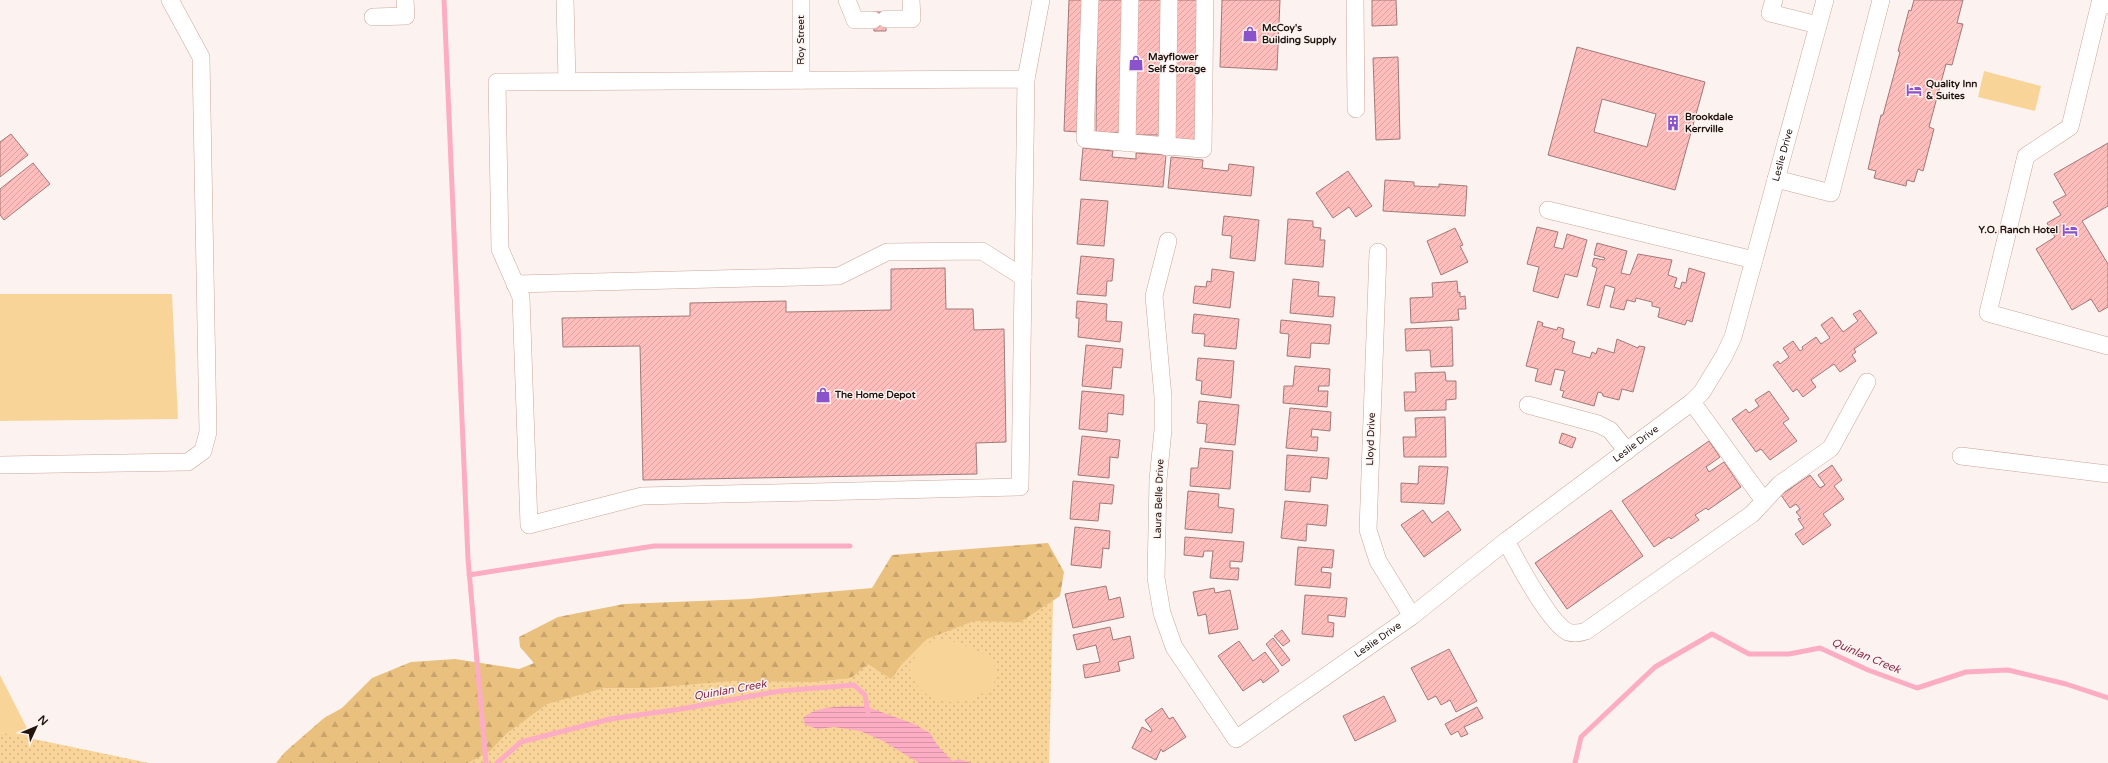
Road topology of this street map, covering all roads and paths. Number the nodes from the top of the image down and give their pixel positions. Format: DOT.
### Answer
graph roads {
  1 [pos="170,0"];
  2 [pos="405,0"];
  3 [pos="565,0"];
  4 [pos="801,0"];
  5 [pos="847,0"];
  6 [pos="912,0"];
  7 [pos="1041,0"];
  8 [pos="1090,0"];
  9 [pos="1130,0"];
  10 [pos="1169,0"];
  11 [pos="1205,0"];
  12 [pos="1355,0"];
  13 [pos="1774,0"];
  14 [pos="1825,0"];
  15 [pos="1881,0"];
  16 [pos="2108,5"];
  17 [pos="373,17"];
  18 [pos="1818,25"];
  19 [pos="1026,79"];
  20 [pos="801,80"];
  21 [pos="568,81"];
  22 [pos="1356,109"];
  23 [pos="1127,143"];
  24 [pos="1167,147"];
  25 [pos="1776,179"];
  26 [pos="1548,210"];
  27 [pos="1168,241"];
  28 [pos="1378,252"];
  29 [pos="1754,260"];
  30 [pos="1023,277"];
  31 [pos="515,284"];
  32 [pos="2108,346"];
  33 [pos="1867,382"];
  34 [pos="1692,402"];
  35 [pos="1528,405"];
  36 [pos="1627,451"];
  37 [pos="1961,456"];
  38 [pos="0,465"];
  39 [pos="2108,474"];
  40 [pos="1764,501"];
  41 [pos="1506,541"];
  42 [pos="1412,616"];
  43 [pos="1236,739"];
  1 -- 38 [label="street"];
  2 -- 17 [label="street"];
  3 -- 21 [label="street"];
  4 -- 20 [label="street, Roy Street"];
  5 -- 6 [label="street"];
  7 -- 19 [label="street"];
  8 -- 23 [label="street"];
  9 -- 23 [label="street"];
  10 -- 24 [label="street"];
  11 -- 24 [label="street"];
  12 -- 22 [label="street"];
  13 -- 18 [label="street"];
  14 -- 18 [label="street, Leslie Drive"];
  15 -- 25 [label="street"];
  16 -- 32 [label="street"];
  18 -- 25 [label="street, Leslie Drive"];
  19 -- 20 [label="street"];
  19 -- 30 [label="street"];
  20 -- 21 [label="street"];
  21 -- 31 [label="street"];
  23 -- 24 [label="street"];
  25 -- 29 [label="street, Leslie Drive"];
  26 -- 29 [label="street"];
  27 -- 43 [label="street, Laura Belle Drive"];
  28 -- 42 [label="street, Lloyd Drive"];
  29 -- 34 [label="street, Leslie Drive"];
  30 -- 31 [label="street"];
  30 -- 31 [label="street"];
  33 -- 40 [label="street"];
  34 -- 36 [label="street, Leslie Drive"];
  34 -- 40 [label="street"];
  35 -- 36 [label="street"];
  36 -- 41 [label="street, Leslie Drive"];
  37 -- 39 [label="street"];
  40 -- 41 [label="street"];
  41 -- 42 [label="street, Leslie Drive"];
  42 -- 43 [label="street, Leslie Drive"];
}
